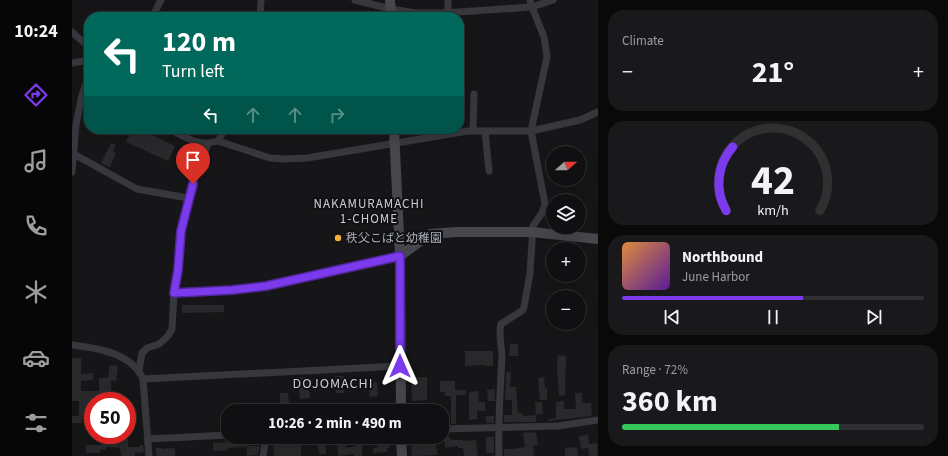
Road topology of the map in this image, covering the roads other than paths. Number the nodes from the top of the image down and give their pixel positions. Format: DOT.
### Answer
graph roads {
  1 [pos="161,0"];
  2 [pos="260,0"];
  3 [pos="355,0"];
  4 [pos="448,0"];
  5 [pos="553,0"];
  6 [pos="531,3"];
  7 [pos="391,8"];
  8 [pos="154,12"];
  9 [pos="260,12"];
  10 [pos="411,12"];
  11 [pos="448,12"];
  12 [pos="72,32"];
  13 [pos="84,43"];
  14 [pos="84,61"];
  15 [pos="72,63"];
  16 [pos="474,94"];
  17 [pos="84,102"];
  18 [pos="598,112"];
  19 [pos="531,130"];
  20 [pos="473,131"];
  21 [pos="485,131"];
  22 [pos="464,132"];
  23 [pos="179,134"];
  24 [pos="222,134"];
  25 [pos="394,134"];
  26 [pos="452,134"];
  27 [pos="431,137"];
  28 [pos="218,141"];
  29 [pos="394,143"];
  30 [pos="208,144"];
  31 [pos="73,154"];
  32 [pos="489,171"];
  33 [pos="72,172"];
  34 [pos="188,198"];
  35 [pos="532,232"];
  36 [pos="598,240"];
  37 [pos="400,256"];
  38 [pos="174,293"];
  39 [pos="72,345"];
  40 [pos="400,366"];
  41 [pos="139,371"];
  42 [pos="143,379"];
  43 [pos="401,404"];
  44 [pos="598,420"];
  45 [pos="498,427"];
  46 [pos="449,429"];
  47 [pos="221,435"];
  48 [pos="148,439"];
  49 [pos="265,444"];
  50 [pos="401,444"];
  51 [pos="149,456"];
  52 [pos="263,456"];
  53 [pos="402,456"];
  54 [pos="499,456"];
  1 -- 8 [label="street"];
  2 -- 9 [label="street"];
  3 -- 7 [label="street"];
  4 -- 11 [label="street"];
  5 -- 6 [label="street"];
  6 -- 11 [label="street"];
  6 -- 19 [label="street"];
  7 -- 10 [label="street"];
  12 -- 13 [label="street"];
  14 -- 15 [label="street"];
  16 -- 20 [label="street"];
  17 -- 31 [label="street"];
  18 -- 19 [label="street"];
  19 -- 21 [label="street"];
  19 -- 35 [label="street"];
  20 -- 21 [label="street"];
  20 -- 22 [label="street"];
  21 -- 32 [label="street"];
  23 -- 30 [label="street"];
  24 -- 28 [label="street"];
  25 -- 29 [label="main road"];
  26 -- 27 [label="street"];
  27 -- 29 [label="street"];
  28 -- 29 [label="street"];
  28 -- 30 [label="street"];
  29 -- 37 [label="main road"];
  30 -- 34 [label="street"];
  31 -- 33 [label="street"];
  31 -- 34 [label="street"];
  34 -- 38 [label="street"];
  35 -- 36 [label="main road"];
  35 -- 37 [label="main road"];
  35 -- 45 [label="street"];
  37 -- 38 [label="street"];
  37 -- 40 [label="main road"];
  38 -- 41 [label="street"];
  39 -- 41 [label="street"];
  40 -- 42 [label="street"];
  40 -- 43 [label="main road"];
  41 -- 42 [label="street"];
  42 -- 48 [label="street"];
  44 -- 45 [label="street"];
  45 -- 46 [label="street"];
  45 -- 54 [label="street"];
  47 -- 48 [label="street"];
  48 -- 51 [label="street"];
  49 -- 52 [label="street"];
  50 -- 53 [label="main road"];
}
